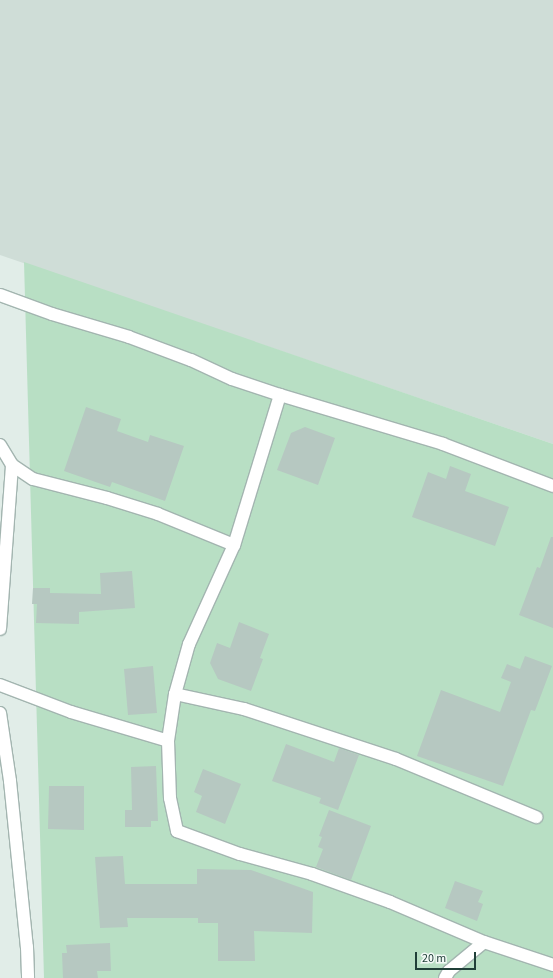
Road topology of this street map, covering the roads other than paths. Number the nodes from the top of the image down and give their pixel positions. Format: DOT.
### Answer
graph roads {
  1 [pos="0,295"];
  2 [pos="280,395"];
  3 [pos="0,445"];
  4 [pos="12,465"];
  5 [pos="553,486"];
  6 [pos="234,545"];
  7 [pos="0,628"];
  8 [pos="0,685"];
  9 [pos="175,694"];
  10 [pos="0,713"];
  11 [pos="168,741"];
  12 [pos="536,816"];
  13 [pos="484,942"];
  14 [pos="553,965"];
  15 [pos="28,978"];
  16 [pos="445,978"];
  1 -- 2 [label="street"];
  2 -- 5 [label="street"];
  2 -- 6 [label="street"];
  3 -- 4 [label="street"];
  4 -- 6 [label="street"];
  4 -- 7 [label="street"];
  6 -- 9 [label="street"];
  8 -- 11 [label="street"];
  9 -- 11 [label="street"];
  9 -- 12 [label="street"];
  10 -- 15 [label="street"];
  11 -- 13 [label="street"];
  13 -- 14 [label="street"];
  13 -- 16 [label="street"];
}
